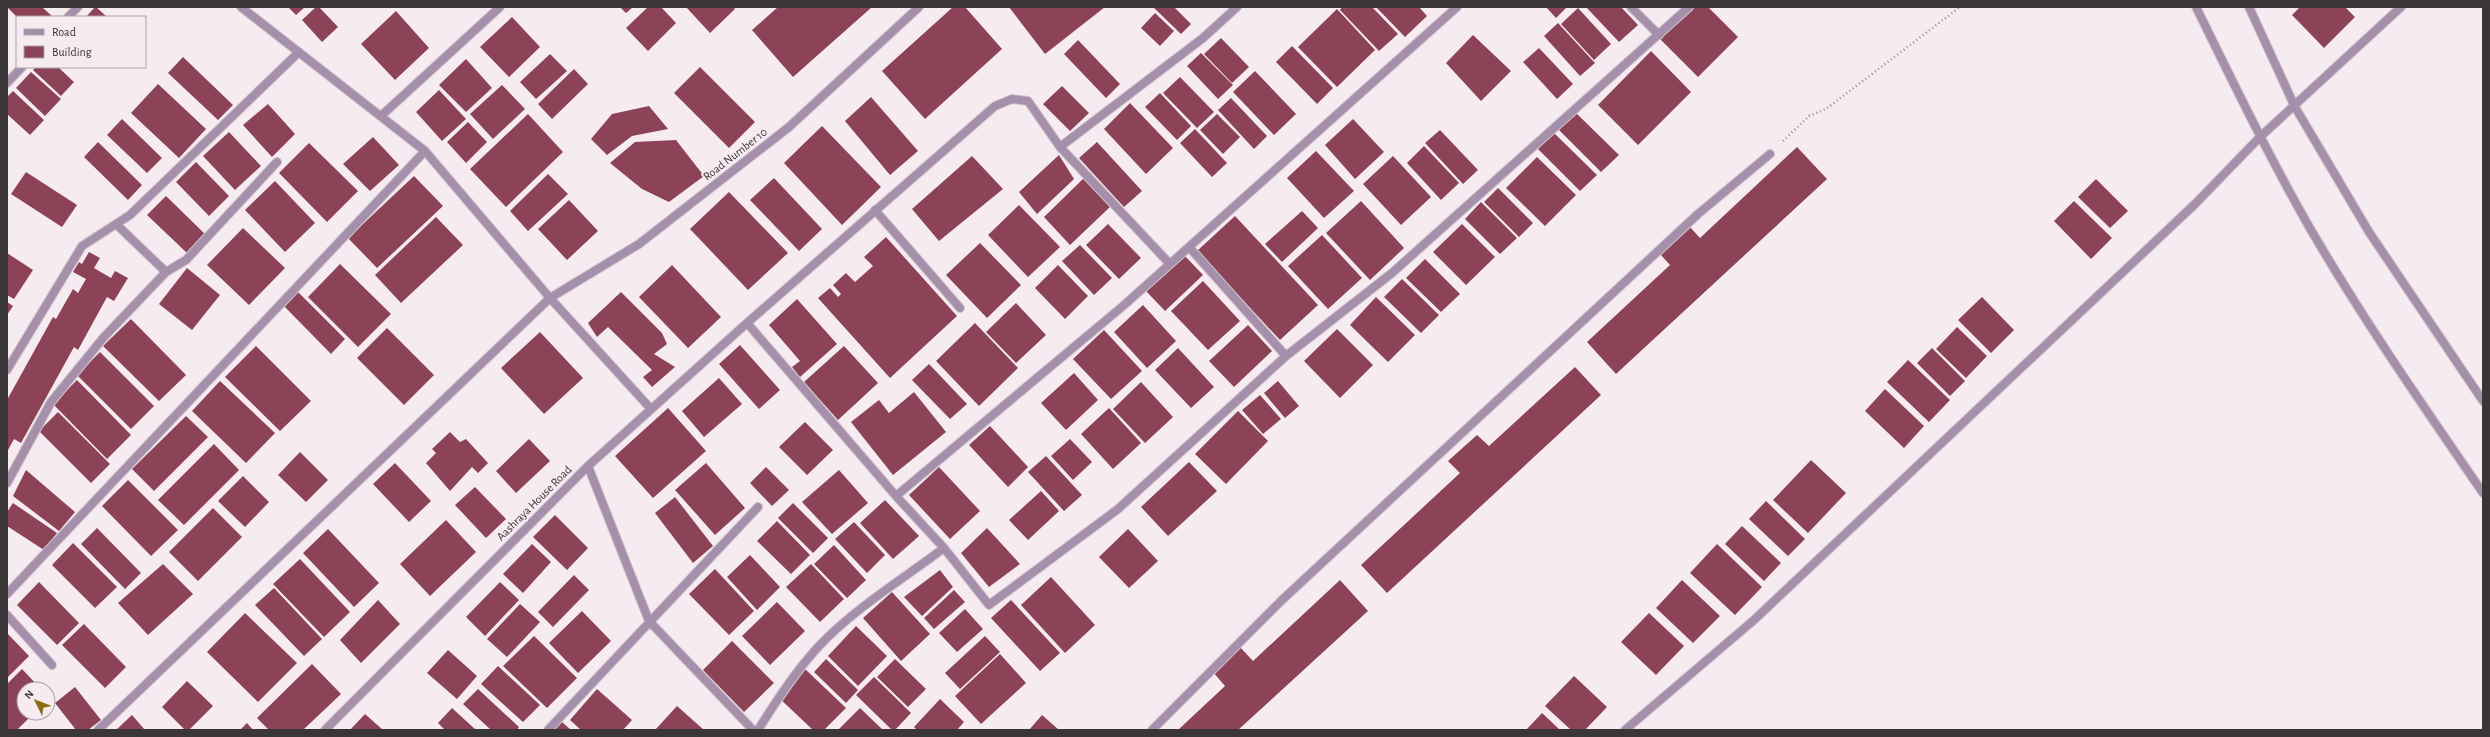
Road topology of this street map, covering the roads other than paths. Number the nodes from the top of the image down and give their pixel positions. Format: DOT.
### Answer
graph roads {
  1 [pos="78,7"];
  2 [pos="241,7"];
  3 [pos="500,7"];
  4 [pos="919,7"];
  5 [pos="1237,7"];
  6 [pos="1457,7"];
  7 [pos="1631,7"];
  8 [pos="1689,7"];
  9 [pos="2196,7"];
  10 [pos="2249,7"];
  11 [pos="2401,7"];
  12 [pos="69,16"];
  13 [pos="1660,35"];
  14 [pos="298,52"];
  15 [pos="21,68"];
  16 [pos="7,83"];
  17 [pos="2295,107"];
  18 [pos="381,116"];
  19 [pos="2260,137"];
  20 [pos="1060,147"];
  21 [pos="425,151"];
  22 [pos="1770,154"];
  23 [pos="277,162"];
  24 [pos="876,210"];
  25 [pos="116,224"];
  26 [pos="1188,247"];
  27 [pos="1170,263"];
  28 [pos="166,272"];
  29 [pos="550,298"];
  30 [pos="960,308"];
  31 [pos="747,323"];
  32 [pos="1286,356"];
  33 [pos="7,370"];
  34 [pos="2483,401"];
  35 [pos="651,409"];
  36 [pos="588,466"];
  37 [pos="7,483"];
  38 [pos="2483,493"];
  39 [pos="896,496"];
  40 [pos="758,507"];
  41 [pos="944,548"];
  42 [pos="7,594"];
  43 [pos="7,615"];
  44 [pos="649,621"];
  45 [pos="52,665"];
  46 [pos="98,730"];
  47 [pos="325,730"];
  48 [pos="548,730"];
  49 [pos="753,730"];
  50 [pos="758,730"];
  51 [pos="1152,730"];
  52 [pos="1625,730"];
  1 -- 12 [label="street"];
  2 -- 14 [label="street"];
  3 -- 18 [label="street"];
  4 -- 29 [label="street, Road Number 10"];
  5 -- 20 [label="street"];
  6 -- 26 [label="street"];
  7 -- 13 [label="street"];
  8 -- 13 [label="street"];
  9 -- 19 [label="street"];
  10 -- 17 [label="street"];
  11 -- 17 [label="street"];
  13 -- 32 [label="street"];
  14 -- 18 [label="street"];
  14 -- 25 [label="street"];
  15 -- 16 [label="street"];
  17 -- 19 [label="street"];
  17 -- 34 [label="street"];
  18 -- 21 [label="street"];
  19 -- 38 [label="street"];
  19 -- 52 [label="street"];
  20 -- 24 [label="street"];
  20 -- 27 [label="street"];
  21 -- 29 [label="street"];
  21 -- 42 [label="street"];
  22 -- 51 [label="street"];
  23 -- 28 [label="street"];
  24 -- 30 [label="street"];
  24 -- 31 [label="street"];
  25 -- 28 [label="street"];
  25 -- 33 [label="street"];
  26 -- 27 [label="street"];
  26 -- 32 [label="street"];
  27 -- 39 [label="street"];
  28 -- 37 [label="street"];
  29 -- 35 [label="street"];
  29 -- 46 [label="street, Road Number 10"];
  31 -- 35 [label="street"];
  31 -- 39 [label="street"];
  32 -- 41 [label="street"];
  35 -- 36 [label="street"];
  36 -- 44 [label="street, Aashraya House Road"];
  36 -- 47 [label="street, Aashraya House Road"];
  39 -- 41 [label="street"];
  40 -- 44 [label="street"];
  41 -- 50 [label="street"];
  43 -- 45 [label="street"];
  44 -- 48 [label="street"];
  44 -- 49 [label="street, Aashraya House Road"];
}
